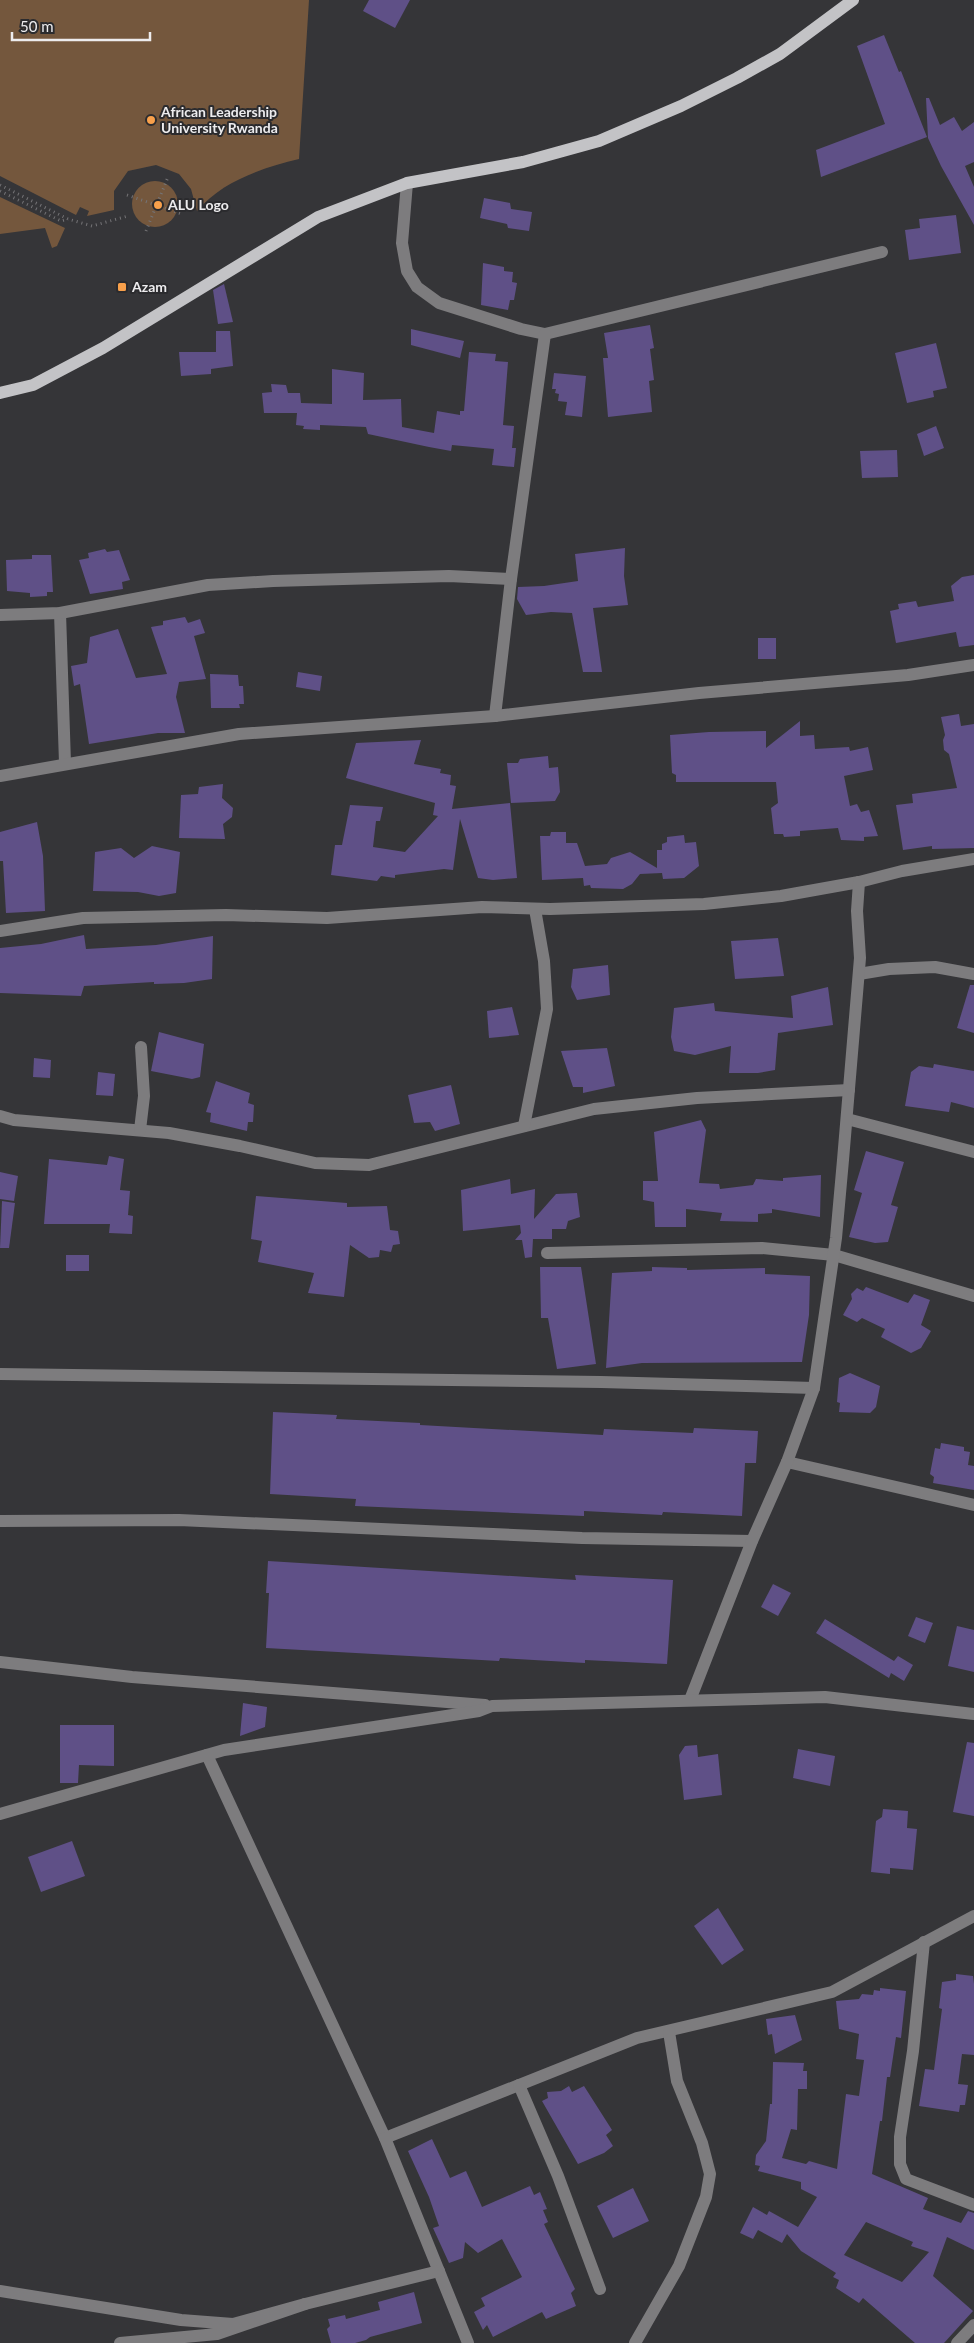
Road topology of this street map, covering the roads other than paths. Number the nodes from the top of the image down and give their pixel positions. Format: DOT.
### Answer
graph roads {
  1 [pos="853,0"];
  2 [pos="407,183"];
  3 [pos="882,252"];
  4 [pos="545,334"];
  5 [pos="0,394"];
  6 [pos="511,579"];
  7 [pos="60,613"];
  8 [pos="0,615"];
  9 [pos="974,665"];
  10 [pos="495,716"];
  11 [pos="65,763"];
  12 [pos="0,776"];
  13 [pos="974,859"];
  14 [pos="859,882"];
  15 [pos="535,909"];
  16 [pos="0,932"];
  17 [pos="859,974"];
  18 [pos="974,974"];
  19 [pos="141,1047"];
  20 [pos="849,1090"];
  21 [pos="0,1116"];
  22 [pos="846,1119"];
  23 [pos="524,1126"];
  24 [pos="140,1130"];
  25 [pos="974,1152"];
  26 [pos="547,1253"];
  27 [pos="834,1254"];
  28 [pos="974,1296"];
  29 [pos="0,1374"];
  30 [pos="814,1388"];
  31 [pos="788,1462"];
  32 [pos="974,1505"];
  33 [pos="0,1521"];
  34 [pos="752,1541"];
  35 [pos="0,1662"];
  36 [pos="690,1700"];
  37 [pos="492,1706"];
  38 [pos="974,1714"];
  39 [pos="207,1755"];
  40 [pos="0,1814"];
  41 [pos="974,1916"];
  42 [pos="924,1942"];
  43 [pos="668,2032"];
  44 [pos="519,2084"];
  45 [pos="385,2138"];
  46 [pos="974,2205"];
  47 [pos="439,2271"];
  48 [pos="600,2289"];
  49 [pos="0,2291"];
  50 [pos="305,2304"];
  51 [pos="974,2325"];
  52 [pos="120,2343"];
  53 [pos="468,2343"];
  54 [pos="636,2343"];
  55 [pos="957,2343"];
  1 -- 2 [label="main road"];
  2 -- 4 [label="street"];
  2 -- 5 [label="main road"];
  3 -- 4 [label="street"];
  4 -- 6 [label="street"];
  6 -- 7 [label="street"];
  6 -- 10 [label="street"];
  7 -- 8 [label="street"];
  7 -- 11 [label="street"];
  9 -- 10 [label="street"];
  10 -- 11 [label="street"];
  11 -- 12 [label="street"];
  13 -- 14 [label="street"];
  14 -- 15 [label="street"];
  14 -- 17 [label="street"];
  15 -- 16 [label="street"];
  15 -- 23 [label="street"];
  17 -- 18 [label="street"];
  17 -- 20 [label="street"];
  19 -- 24 [label="street"];
  20 -- 22 [label="street"];
  20 -- 23 [label="street"];
  21 -- 24 [label="street"];
  22 -- 25 [label="street"];
  22 -- 27 [label="street"];
  23 -- 24 [label="street"];
  26 -- 27 [label="street"];
  27 -- 28 [label="street"];
  27 -- 30 [label="street"];
  29 -- 30 [label="street"];
  30 -- 31 [label="street"];
  31 -- 32 [label="street"];
  31 -- 34 [label="street"];
  33 -- 34 [label="street"];
  34 -- 36 [label="street"];
  35 -- 37 [label="street"];
  36 -- 37 [label="street"];
  36 -- 38 [label="street"];
  37 -- 39 [label="street"];
  39 -- 40 [label="street"];
  39 -- 45 [label="street"];
  41 -- 42 [label="street"];
  42 -- 43 [label="street"];
  42 -- 46 [label="street"];
  43 -- 44 [label="street"];
  43 -- 54 [label="street"];
  44 -- 45 [label="street"];
  44 -- 48 [label="street"];
  45 -- 47 [label="street"];
  47 -- 50 [label="street"];
  47 -- 53 [label="street"];
  49 -- 50 [label="street"];
  50 -- 52 [label="street"];
  51 -- 55 [label="street"];
}
